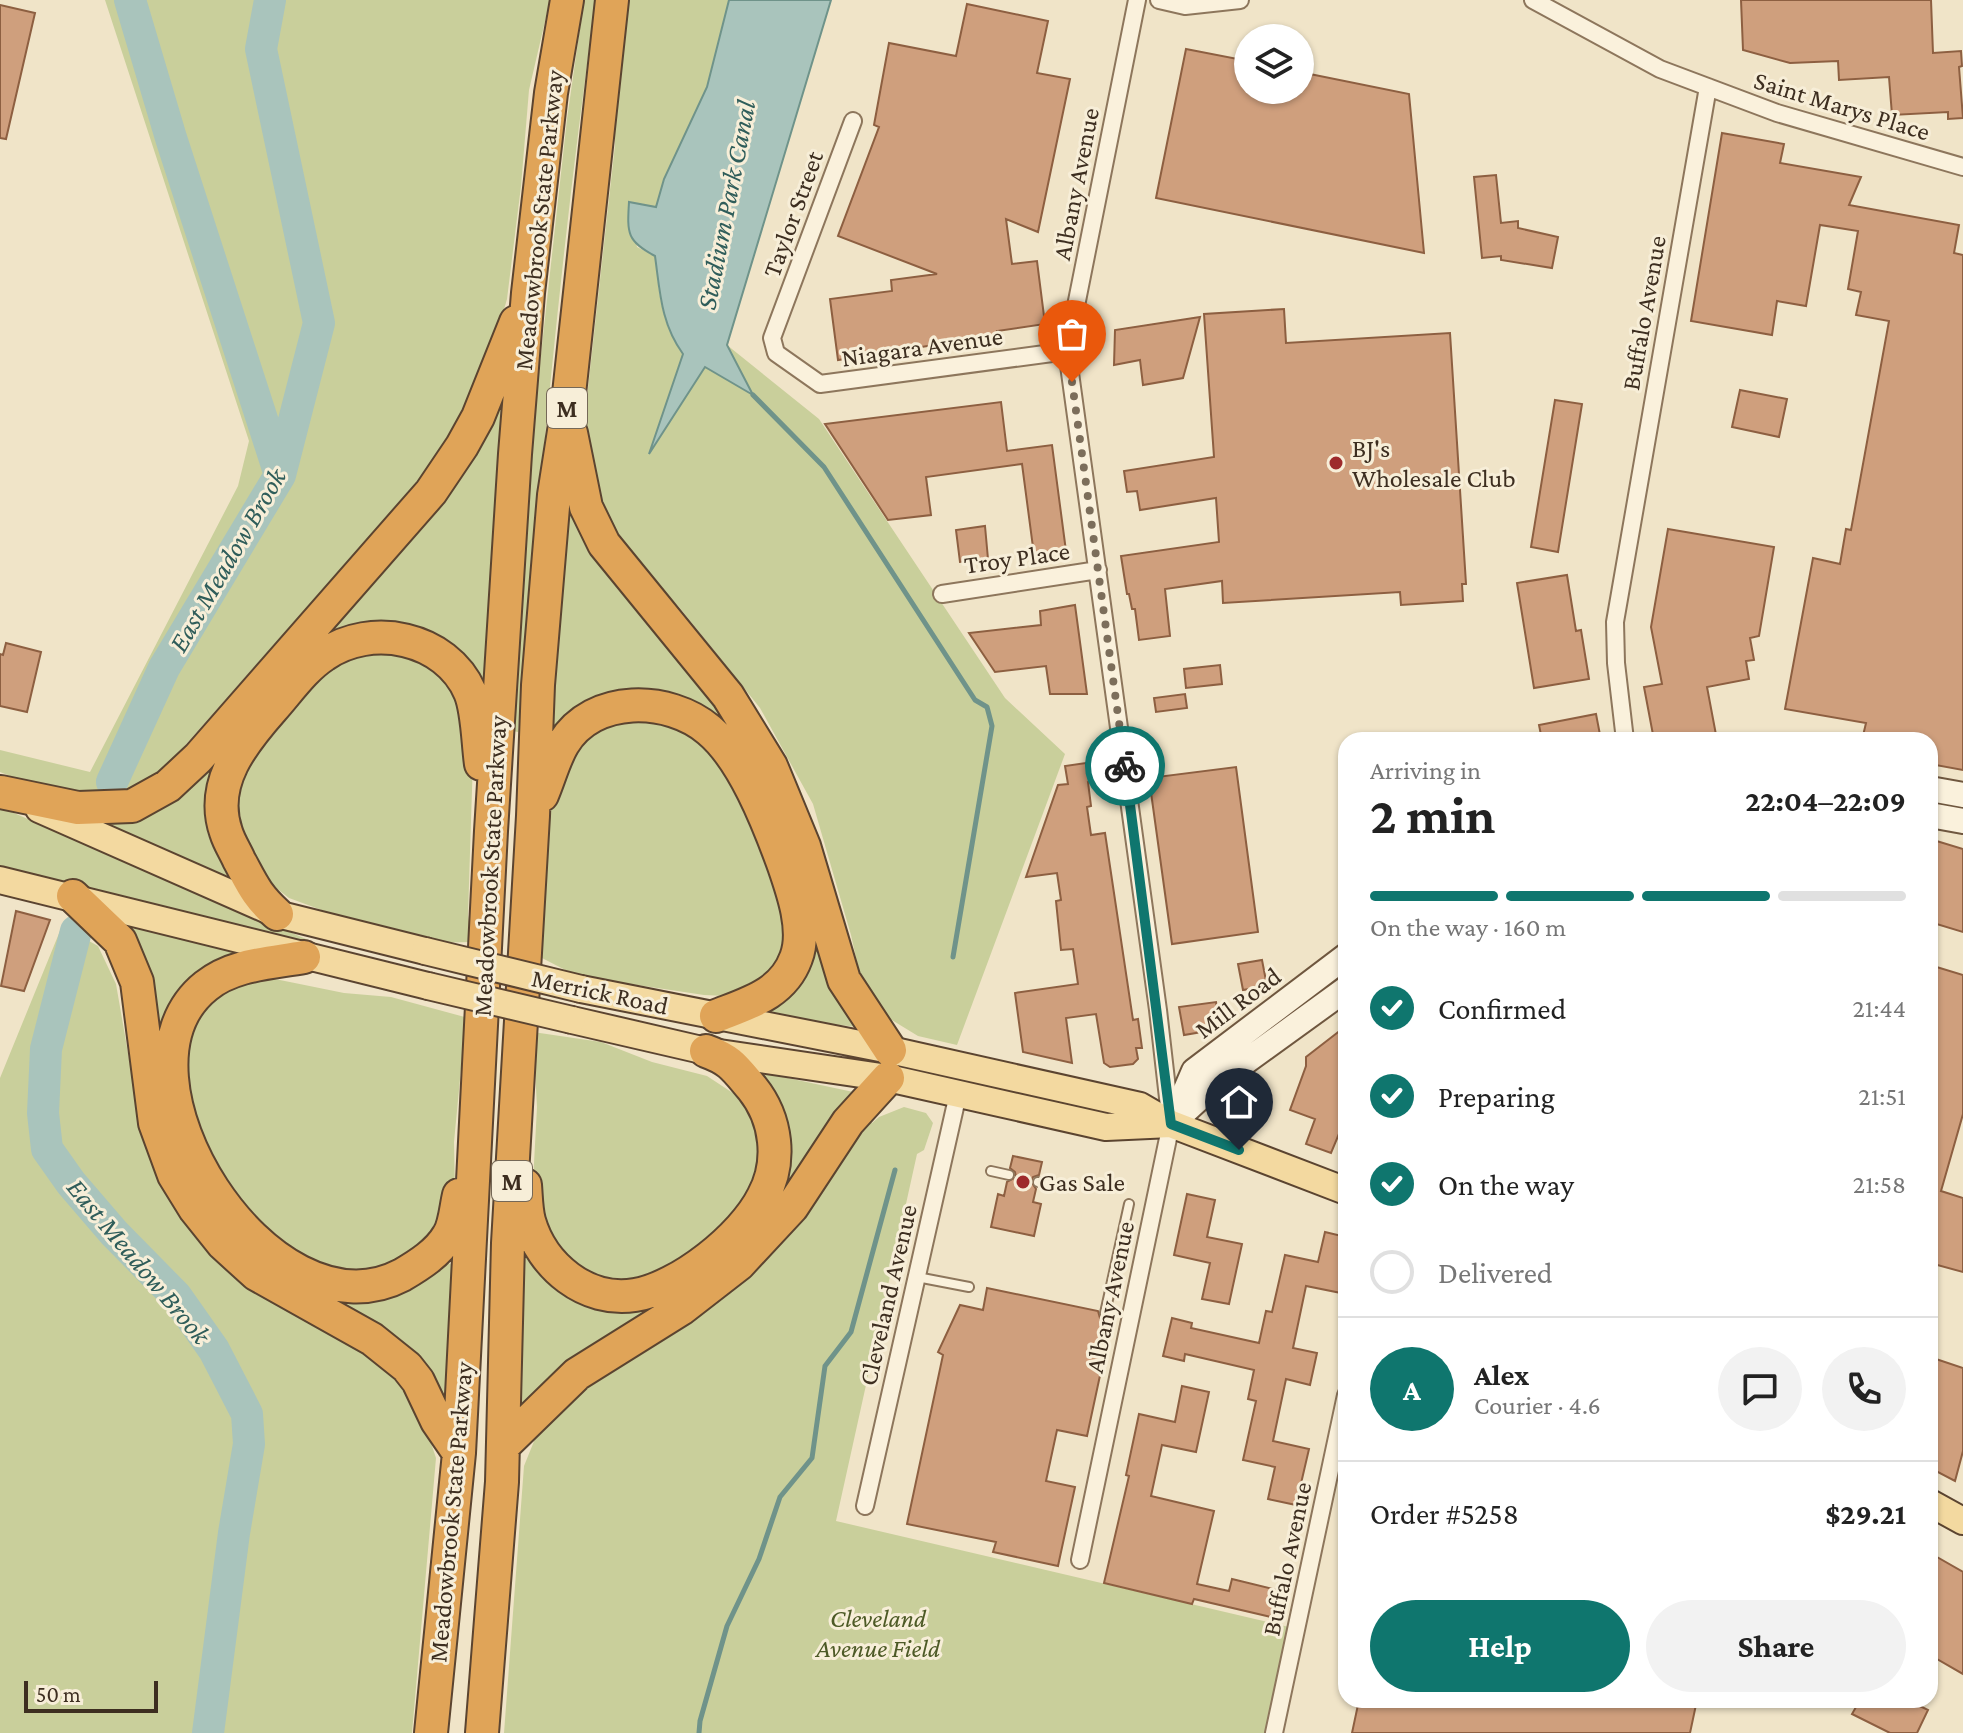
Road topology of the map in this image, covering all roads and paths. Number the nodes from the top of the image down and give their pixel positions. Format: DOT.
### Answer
graph roads {
  1 [pos="567,0"];
  2 [pos="612,0"];
  3 [pos="1137,0"];
  4 [pos="1159,0"];
  5 [pos="1240,0"];
  6 [pos="1533,0"];
  7 [pos="1708,87"];
  8 [pos="853,121"];
  9 [pos="1963,167"];
  10 [pos="528,293"];
  11 [pos="778,323"];
  12 [pos="1067,351"];
  13 [pos="567,412"];
  14 [pos="1098,570"];
  15 [pos="942,594"];
  16 [pos="1624,732"];
  17 [pos="1938,790"];
  18 [pos="0,792"];
  19 [pos="1963,795"];
  20 [pos="533,816"];
  21 [pos="1938,816"];
  22 [pos="1963,821"];
  23 [pos="491,831"];
  24 [pos="0,880"];
  25 [pos="73,896"];
  26 [pos="277,914"];
  27 [pos="304,957"];
  28 [pos="1338,962"];
  29 [pos="1338,995"];
  30 [pos="716,1016"];
  31 [pos="706,1051"];
  32 [pos="889,1064"];
  33 [pos="958,1094"];
  34 [pos="478,1114"];
  35 [pos="516,1114"];
  36 [pos="1171,1124"];
  37 [pos="991,1171"];
  38 [pos="1009,1175"];
  39 [pos="1038,1182"];
  40 [pos="1057,1186"];
  41 [pos="1338,1188"];
  42 [pos="1129,1204"];
  43 [pos="917,1277"];
  44 [pos="969,1287"];
  45 [pos="1105,1313"];
  46 [pos="1338,1433"];
  47 [pos="504,1445"];
  48 [pos="459,1453"];
  49 [pos="865,1506"];
  50 [pos="1938,1507"];
  51 [pos="1963,1521"];
  52 [pos="1080,1560"];
  53 [pos="431,1733"];
  54 [pos="482,1733"];
  55 [pos="1274,1733"];
  1 -- 10 [label="highway, Meadowbrook State Parkway / M"];
  2 -- 13 [label="highway, Meadowbrook State Parkway / M"];
  3 -- 12 [label="street, Albany Avenue"];
  4 -- 5 [label="street"];
  6 -- 7 [label="street"];
  7 -- 9 [label="street, Saint Marys Place"];
  7 -- 16 [label="street, Buffalo Avenue"];
  8 -- 11 [label="street, Taylor Street"];
  10 -- 18 [label="highway"];
  10 -- 23 [label="highway, Meadowbrook State Parkway / M"];
  11 -- 12 [label="street, Niagara Avenue"];
  12 -- 14 [label="street, Albany Avenue"];
  13 -- 20 [label="highway, Meadowbrook State Parkway / M"];
  13 -- 32 [label="highway"];
  14 -- 15 [label="street, Troy Place"];
  14 -- 36 [label="street, Albany Avenue"];
  17 -- 19 [label="main road"];
  18 -- 26 [label="main road, Merrick Road"];
  20 -- 30 [label="highway"];
  20 -- 35 [label="highway, Meadowbrook State Parkway / M"];
  21 -- 22 [label="main road"];
  23 -- 26 [label="highway"];
  23 -- 34 [label="highway, Meadowbrook State Parkway / M"];
  24 -- 25 [label="main road, Merrick Road"];
  25 -- 27 [label="main road, Merrick Road"];
  25 -- 48 [label="highway"];
  26 -- 30 [label="main road, Merrick Road, bridge"];
  27 -- 31 [label="main road, Merrick Road, bridge"];
  27 -- 34 [label="highway"];
  28 -- 36 [label="main road, Mill Road"];
  29 -- 36 [label="main road, Mill Road"];
  30 -- 32 [label="main road, Merrick Road"];
  31 -- 32 [label="main road, Merrick Road"];
  31 -- 35 [label="highway"];
  32 -- 33 [label="main road, Merrick Road"];
  32 -- 36 [label="main road, Merrick Road"];
  32 -- 47 [label="highway"];
  33 -- 36 [label="main road, Merrick Road"];
  33 -- 43 [label="street, Cleveland Avenue"];
  34 -- 48 [label="highway, Meadowbrook State Parkway / M"];
  35 -- 47 [label="highway, Meadowbrook State Parkway / M"];
  36 -- 41 [label="main road, Merrick Road"];
  36 -- 52 [label="street, Albany Avenue"];
  37 -- 38 [label="lane"];
  39 -- 40 [label="lane"];
  42 -- 45 [label="lane"];
  43 -- 44 [label="lane"];
  43 -- 49 [label="street, Cleveland Avenue"];
  46 -- 55 [label="street, Buffalo Avenue"];
  47 -- 54 [label="highway, Meadowbrook State Parkway / M"];
  48 -- 53 [label="highway, Meadowbrook State Parkway / M"];
  50 -- 51 [label="main road"];
}
